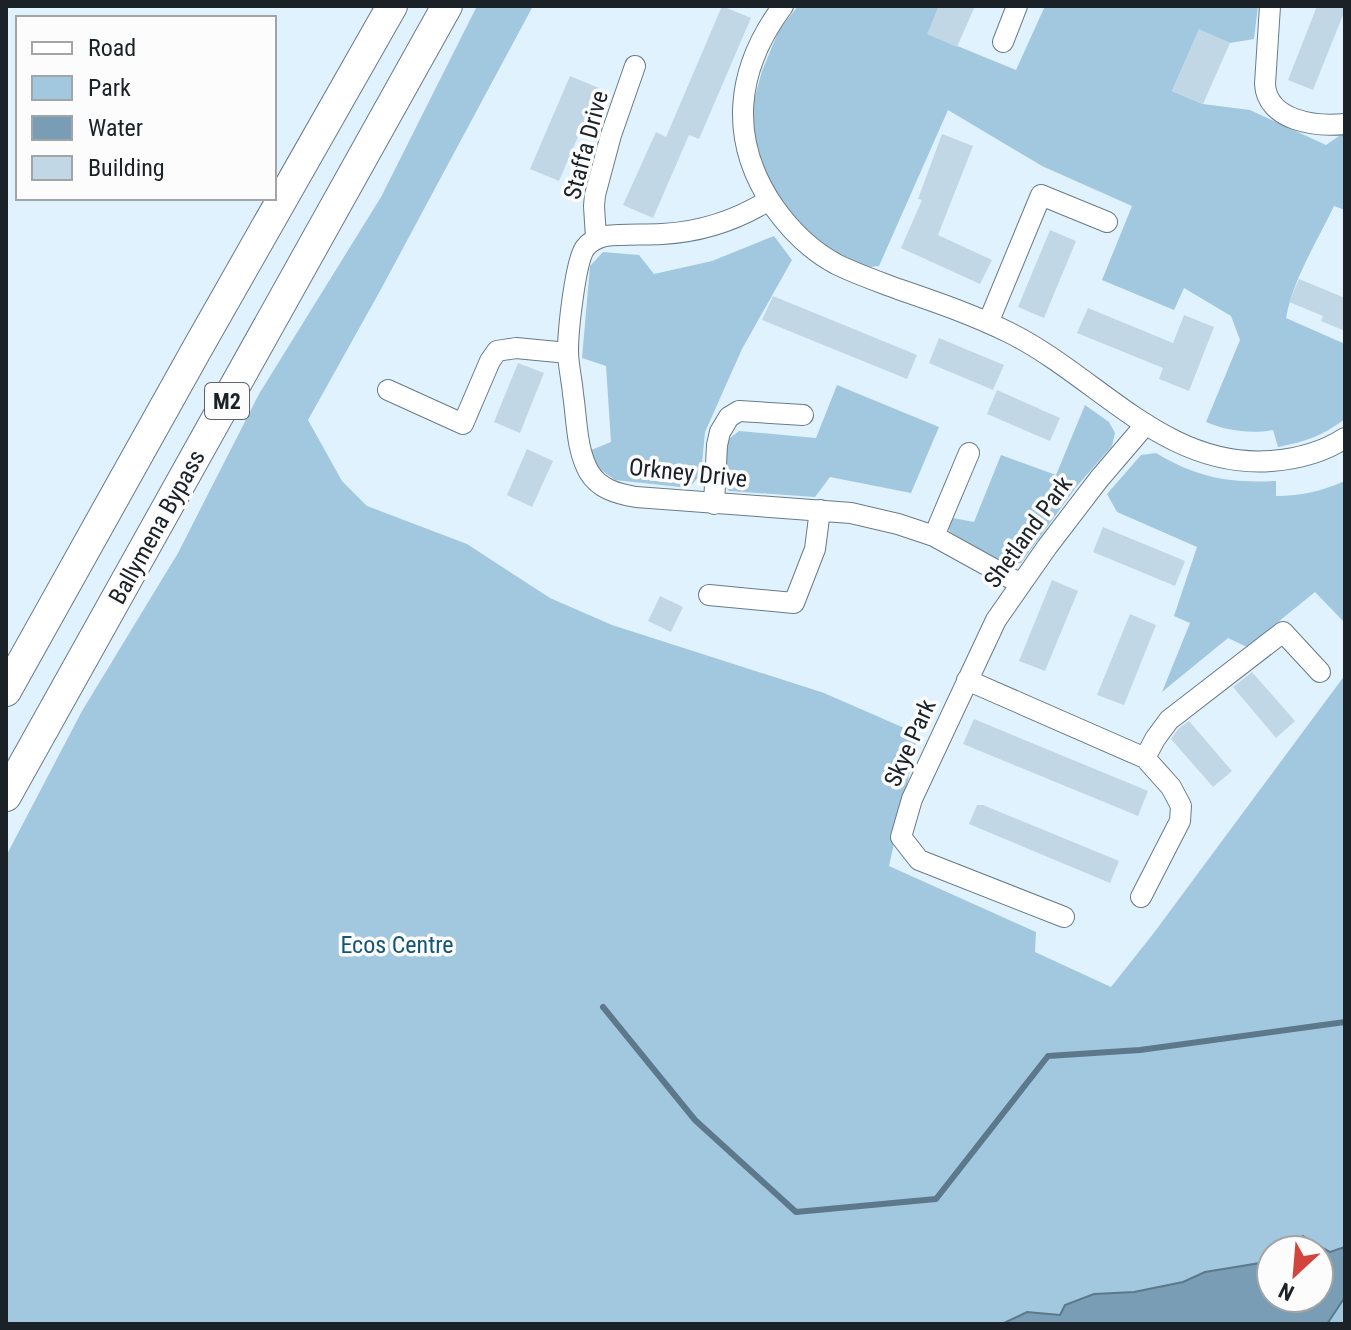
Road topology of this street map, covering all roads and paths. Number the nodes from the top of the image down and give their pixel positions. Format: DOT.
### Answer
graph roads {
  1 [pos="392,6"];
  2 [pos="447,6"];
  3 [pos="783,6"];
  4 [pos="1017,6"];
  5 [pos="1270,6"];
  6 [pos="1003,42"];
  7 [pos="635,66"];
  8 [pos="1345,124"];
  9 [pos="769,200"];
  10 [pos="1107,222"];
  11 [pos="596,238"];
  12 [pos="988,323"];
  13 [pos="568,353"];
  14 [pos="388,390"];
  15 [pos="803,415"];
  16 [pos="1146,424"];
  17 [pos="1345,438"];
  18 [pos="969,453"];
  19 [pos="714,504"];
  20 [pos="820,510"];
  21 [pos="934,536"];
  22 [pos="1021,584"];
  23 [pos="709,595"];
  24 [pos="1320,672"];
  25 [pos="967,680"];
  26 [pos="6,691"];
  27 [pos="1145,758"];
  28 [pos="6,796"];
  29 [pos="1141,897"];
  30 [pos="1064,917"];
  1 -- 26 [label="highway, M2"];
  2 -- 28 [label="highway, Ballymena Bypass / M2"];
  3 -- 9 [label="street"];
  4 -- 6 [label="street"];
  5 -- 8 [label="street"];
  7 -- 11 [label="street, Staffa Drive"];
  9 -- 11 [label="street"];
  9 -- 12 [label="street"];
  10 -- 12 [label="street"];
  11 -- 13 [label="street, Orkney Drive"];
  12 -- 16 [label="street"];
  13 -- 14 [label="street"];
  13 -- 19 [label="street, Orkney Drive"];
  15 -- 19 [label="street"];
  16 -- 17 [label="street"];
  16 -- 22 [label="street, Shetland Park"];
  18 -- 21 [label="street"];
  19 -- 20 [label="street, Orkney Drive"];
  20 -- 21 [label="street, Orkney Drive"];
  20 -- 23 [label="street"];
  21 -- 22 [label="street, Orkney Drive"];
  22 -- 25 [label="street, Shetland Park"];
  24 -- 27 [label="street"];
  25 -- 27 [label="street"];
  25 -- 30 [label="street, Skye Park"];
  27 -- 29 [label="street"];
}
